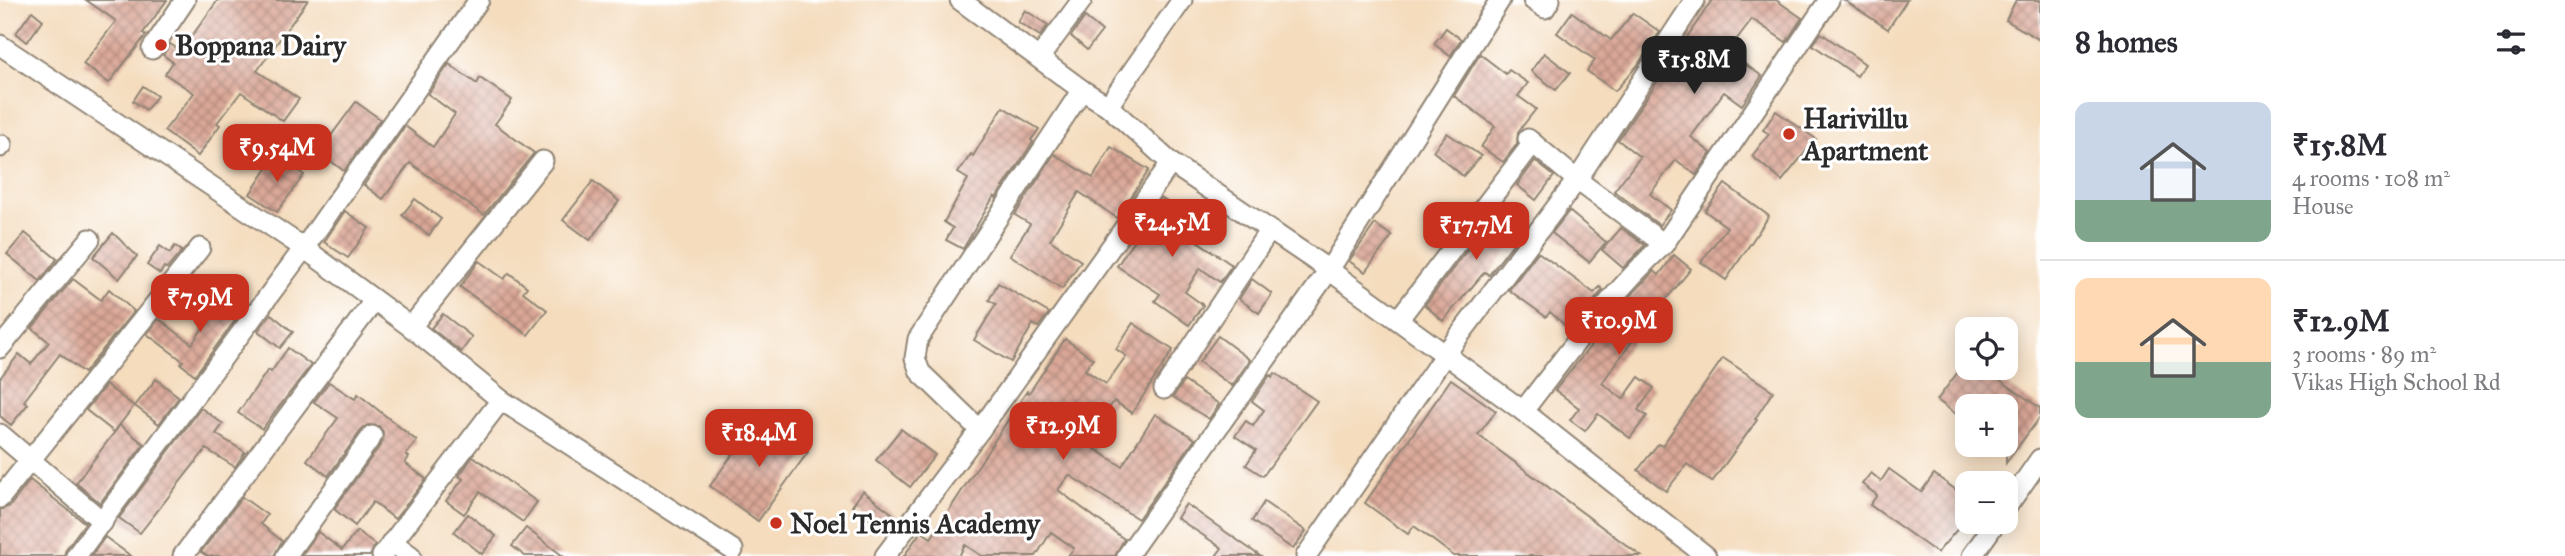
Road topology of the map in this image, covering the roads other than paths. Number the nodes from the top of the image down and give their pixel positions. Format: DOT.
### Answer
graph roads {
  1 [pos="185,0"];
  2 [pos="479,0"];
  3 [pos="960,0"];
  4 [pos="1082,0"];
  5 [pos="1182,0"];
  6 [pos="1500,0"];
  7 [pos="1533,0"];
  8 [pos="1550,0"];
  9 [pos="1695,0"];
  10 [pos="1829,0"];
  11 [pos="0,45"];
  12 [pos="152,49"];
  13 [pos="1039,58"];
  14 [pos="1082,90"];
  15 [pos="1108,106"];
  16 [pos="543,161"];
  17 [pos="1171,163"];
  18 [pos="1577,180"];
  19 [pos="1269,231"];
  20 [pos="90,239"];
  21 [pos="1664,244"];
  22 [pos="200,248"];
  23 [pos="304,248"];
  24 [pos="1329,270"];
  25 [pos="374,301"];
  26 [pos="1398,320"];
  27 [pos="411,327"];
  28 [pos="0,348"];
  29 [pos="1446,353"];
  30 [pos="1164,389"];
  31 [pos="501,400"];
  32 [pos="1523,411"];
  33 [pos="980,430"];
  34 [pos="0,434"];
  35 [pos="372,436"];
  36 [pos="2040,459"];
  37 [pos="28,460"];
  38 [pos="2018,491"];
  39 [pos="0,498"];
  40 [pos="103,522"];
  41 [pos="1988,534"];
  42 [pos="387,549"];
  43 [pos="1316,552"];
  44 [pos="734,554"];
  45 [pos="76,556"];
  46 [pos="183,556"];
  47 [pos="286,556"];
  48 [pos="411,556"];
  49 [pos="884,556"];
  50 [pos="1127,556"];
  51 [pos="1706,556"];
  52 [pos="1972,556"];
  1 -- 12 [label="street"];
  2 -- 23 [label="street"];
  3 -- 13 [label="street"];
  4 -- 13 [label="street"];
  5 -- 15 [label="street"];
  6 -- 24 [label="street"];
  7 -- 8 [label="street"];
  9 -- 18 [label="street"];
  10 -- 21 [label="street"];
  11 -- 23 [label="street"];
  13 -- 14 [label="street"];
  14 -- 15 [label="street"];
  14 -- 33 [label="street"];
  15 -- 17 [label="street"];
  16 -- 27 [label="street"];
  17 -- 19 [label="street"];
  17 -- 33 [label="street"];
  18 -- 21 [label="street"];
  18 -- 26 [label="street"];
  18 -- 29 [label="street"];
  19 -- 24 [label="street"];
  19 -- 30 [label="street"];
  20 -- 28 [label="street"];
  21 -- 32 [label="street"];
  22 -- 37 [label="street"];
  23 -- 25 [label="street"];
  23 -- 40 [label="street"];
  24 -- 26 [label="street"];
  24 -- 50 [label="street"];
  25 -- 27 [label="street"];
  25 -- 46 [label="street"];
  26 -- 29 [label="street"];
  27 -- 31 [label="street"];
  29 -- 32 [label="street"];
  29 -- 43 [label="street"];
  31 -- 42 [label="street"];
  31 -- 44 [label="street"];
  32 -- 51 [label="street"];
  33 -- 49 [label="street"];
  34 -- 37 [label="street"];
  35 -- 47 [label="street"];
  36 -- 38 [label="street"];
  37 -- 39 [label="street"];
  37 -- 40 [label="street"];
  40 -- 45 [label="street"];
  41 -- 52 [label="street"];
  42 -- 48 [label="street"];
}
